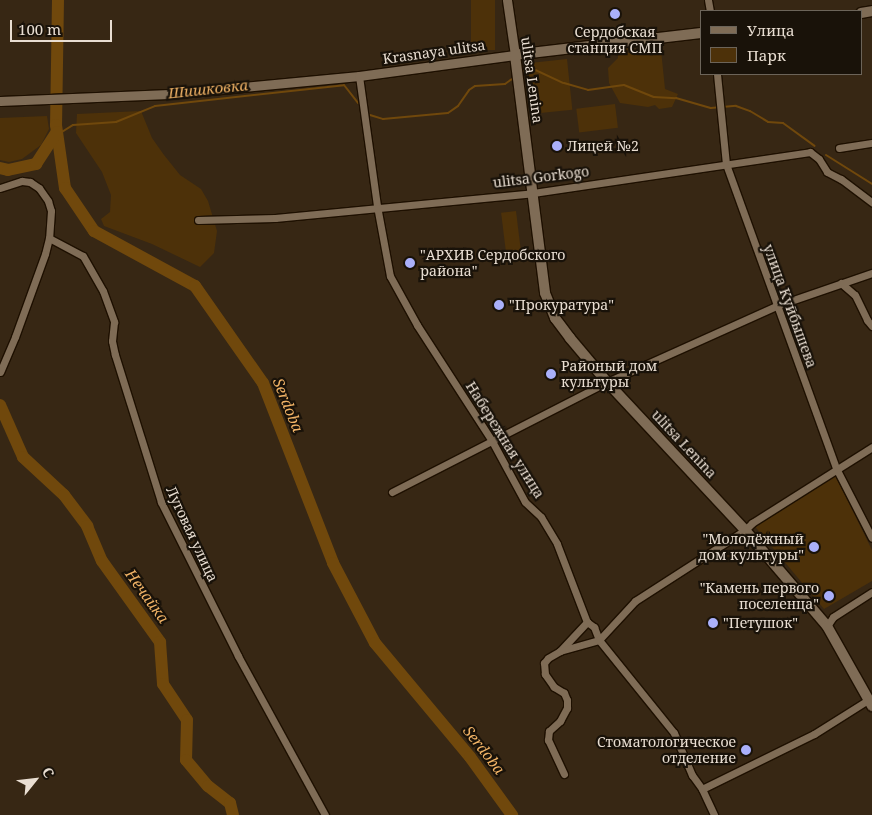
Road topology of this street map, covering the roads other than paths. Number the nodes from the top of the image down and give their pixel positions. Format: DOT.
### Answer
graph roads {
  1 [pos="507,0"];
  2 [pos="700,33"];
  3 [pos="515,55"];
  4 [pos="717,75"];
  5 [pos="359,76"];
  6 [pos="0,102"];
  7 [pos="872,143"];
  8 [pos="839,148"];
  9 [pos="726,164"];
  10 [pos="0,188"];
  11 [pos="533,193"];
  12 [pos="872,202"];
  13 [pos="378,206"];
  14 [pos="198,220"];
  15 [pos="49,238"];
  16 [pos="872,273"];
  17 [pos="841,283"];
  18 [pos="776,306"];
  19 [pos="872,326"];
  20 [pos="0,372"];
  21 [pos="607,382"];
  22 [pos="492,441"];
  23 [pos="872,447"];
  24 [pos="837,470"];
  25 [pos="392,492"];
  26 [pos="745,530"];
  27 [pos="872,538"];
  28 [pos="872,592"];
  29 [pos="587,622"];
  30 [pos="827,626"];
  31 [pos="599,640"];
  32 [pos="560,651"];
  33 [pos="870,703"];
  34 [pos="564,774"];
  35 [pos="702,789"];
  36 [pos="325,815"];
  37 [pos="714,815"];
  1 -- 3 [label="street, ulitsa Lenina"];
  2 -- 3 [label="main road, Krasnaya ulitsa"];
  3 -- 5 [label="street, Krasnaya ulitsa"];
  3 -- 11 [label="main road, ulitsa Lenina"];
  4 -- 9 [label="street, улица Куйбышева"];
  5 -- 6 [label="street, Krasnaya ulitsa"];
  5 -- 13 [label="street, Набережная улица"];
  7 -- 8 [label="street"];
  9 -- 11 [label="street, ulitsa Gorkogo"];
  9 -- 12 [label="street, ulitsa Gorkogo"];
  9 -- 18 [label="street, улица Куйбышева"];
  10 -- 15 [label="street"];
  11 -- 13 [label="street, ulitsa Gorkogo"];
  11 -- 21 [label="main road, ulitsa Lenina"];
  13 -- 14 [label="street, ulitsa Gorkogo"];
  13 -- 22 [label="street, Набережная улица"];
  15 -- 20 [label="street"];
  15 -- 36 [label="street, Луговая улица"];
  16 -- 17 [label="street"];
  17 -- 18 [label="street"];
  17 -- 19 [label="street"];
  18 -- 21 [label="street"];
  18 -- 24 [label="street, улица Куйбышева"];
  21 -- 22 [label="street"];
  21 -- 26 [label="main road, ulitsa Lenina"];
  22 -- 25 [label="street"];
  22 -- 29 [label="street, Набережная улица"];
  23 -- 24 [label="street"];
  24 -- 26 [label="street"];
  24 -- 27 [label="street, улица Куйбышева"];
  26 -- 30 [label="main road, ulitsa Lenina"];
  26 -- 31 [label="street"];
  28 -- 30 [label="street"];
  29 -- 31 [label="street, Набережная улица"];
  29 -- 32 [label="street"];
  30 -- 33 [label="main road, ulitsa Lenina"];
  31 -- 32 [label="street"];
  31 -- 35 [label="street, Набережная улица"];
  32 -- 34 [label="street"];
  33 -- 35 [label="street"];
  35 -- 37 [label="street, Набережная улица"];
}
